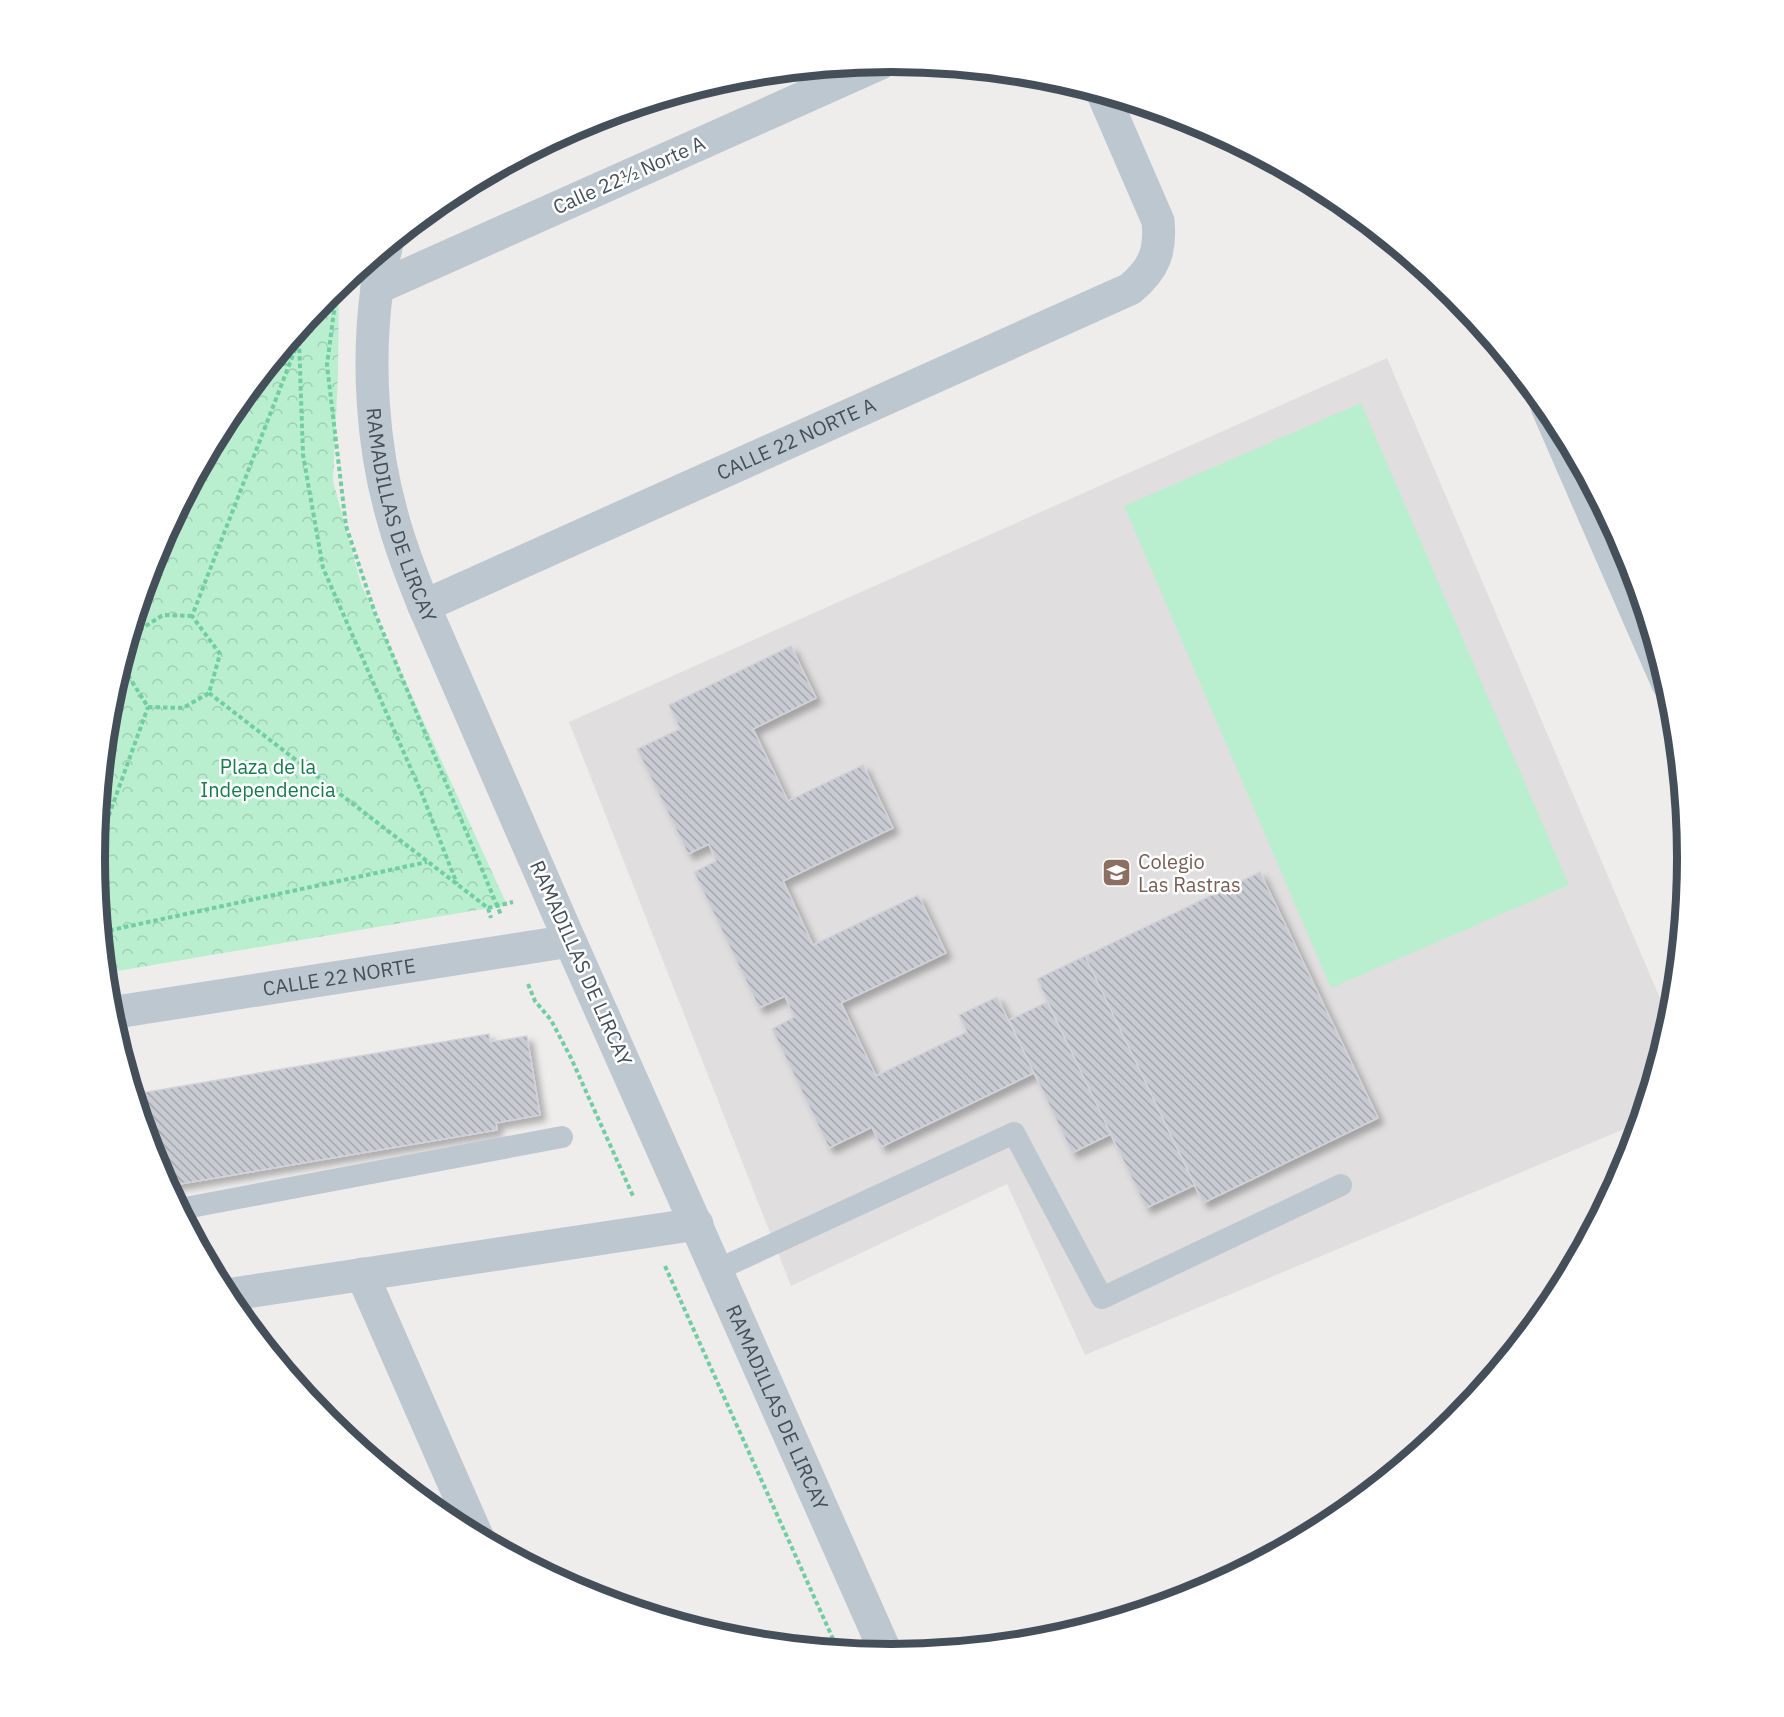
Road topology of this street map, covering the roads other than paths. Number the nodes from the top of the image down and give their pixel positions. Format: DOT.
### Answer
graph roads {
  1 [pos="858,73"];
  2 [pos="1107,102"];
  3 [pos="384,258"];
  4 [pos="377,288"];
  5 [pos="1616,552"];
  6 [pos="1629,585"];
  7 [pos="424,606"];
  8 [pos="570,941"];
  9 [pos="121,1011"];
  10 [pos="562,1137"];
  11 [pos="1341,1185"];
  12 [pos="188,1208"];
  13 [pos="697,1224"];
  14 [pos="717,1270"];
  15 [pos="362,1274"];
  16 [pos="237,1293"];
  17 [pos="471,1522"];
  18 [pos="882,1645"];
  1 -- 4 [label="street, Calle 22½ Norte A"];
  2 -- 7 [label="street, CALLE 22 NORTE A"];
  3 -- 4 [label="street, RAMADILLAS DE LIRCAY"];
  4 -- 7 [label="street, RAMADILLAS DE LIRCAY"];
  5 -- 6 [label="street"];
  7 -- 8 [label="street, RAMADILLAS DE LIRCAY"];
  8 -- 9 [label="street, CALLE 22 NORTE"];
  8 -- 13 [label="street, RAMADILLAS DE LIRCAY"];
  10 -- 12 [label="lane"];
  11 -- 14 [label="lane"];
  13 -- 14 [label="street, RAMADILLAS DE LIRCAY"];
  13 -- 15 [label="street"];
  14 -- 18 [label="street, RAMADILLAS DE LIRCAY"];
  15 -- 16 [label="street"];
  15 -- 17 [label="street"];
}
